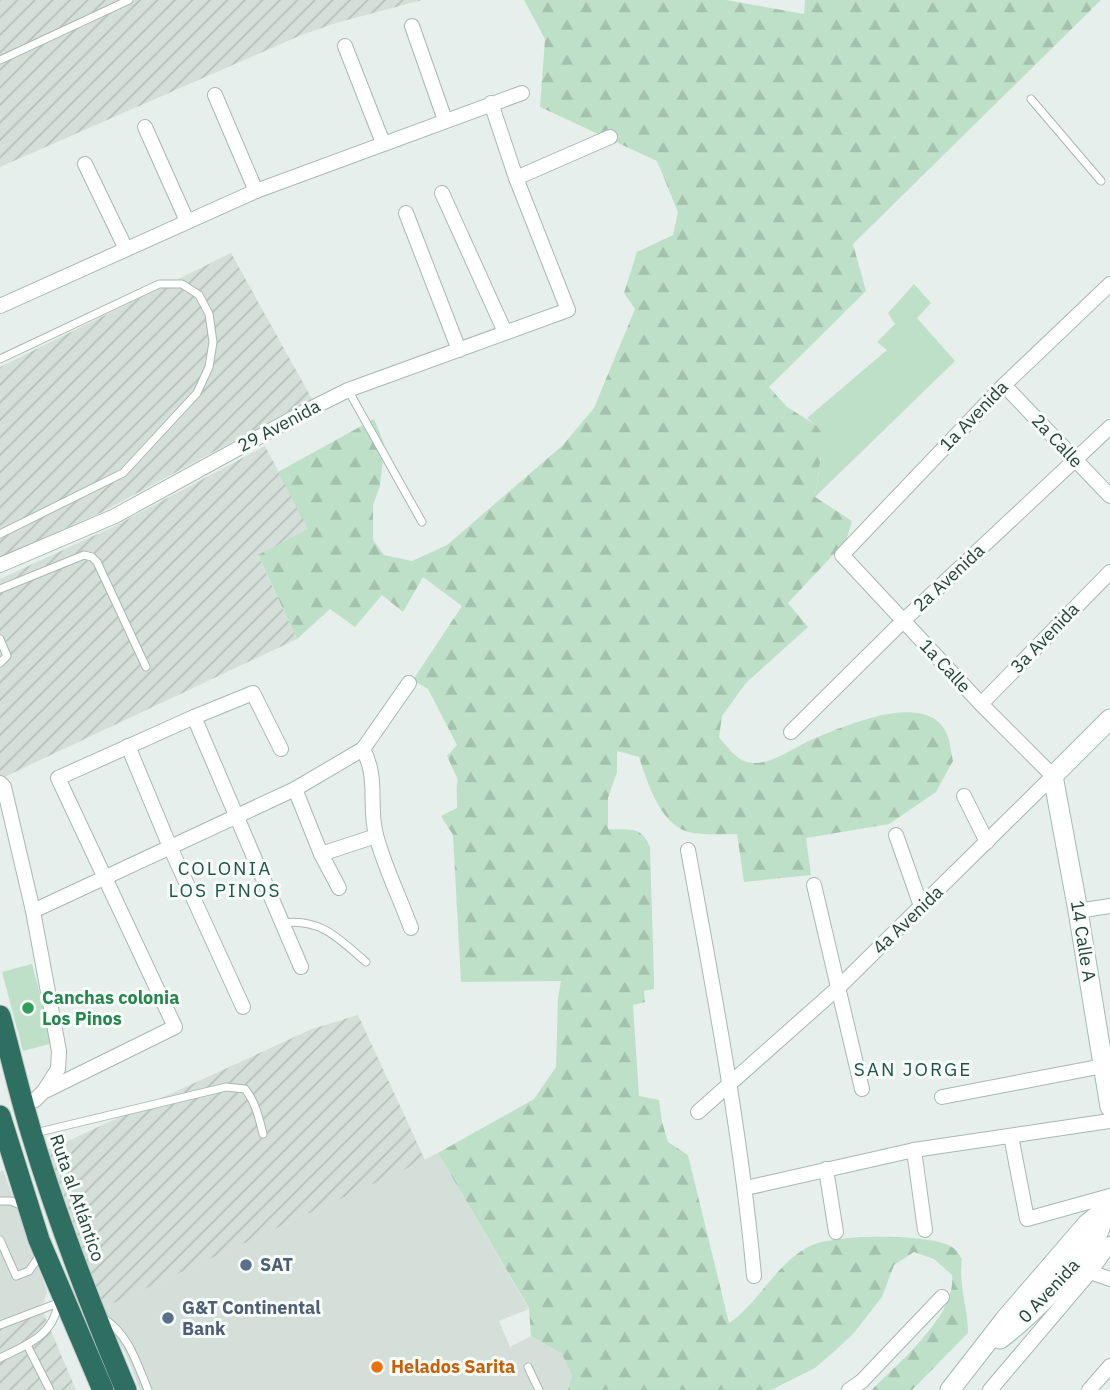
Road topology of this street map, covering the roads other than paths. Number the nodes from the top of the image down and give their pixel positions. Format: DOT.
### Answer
graph roads {
  1 [pos="129,0"];
  2 [pos="412,26"];
  3 [pos="345,46"];
  4 [pos="0,60"];
  5 [pos="522,93"];
  6 [pos="215,95"];
  7 [pos="1031,99"];
  8 [pos="491,103"];
  9 [pos="445,120"];
  10 [pos="145,127"];
  11 [pos="610,137"];
  12 [pos="383,144"];
  13 [pos="85,164"];
  14 [pos="516,178"];
  15 [pos="1101,181"];
  16 [pos="256,191"];
  17 [pos="442,193"];
  18 [pos="406,213"];
  19 [pos="187,221"];
  20 [pos="126,249"];
  21 [pos="1110,284"];
  22 [pos="0,306"];
  23 [pos="505,332"];
  24 [pos="459,350"];
  25 [pos="0,359"];
  26 [pos="1004,385"];
  27 [pos="348,390"];
  28 [pos="1110,428"];
  29 [pos="1075,461"];
  30 [pos="1110,496"];
  31 [pos="422,522"];
  32 [pos="0,534"];
  33 [pos="843,553"];
  34 [pos="0,565"];
  35 [pos="1110,572"];
  36 [pos="0,589"];
  37 [pos="903,621"];
  38 [pos="0,639"];
  39 [pos="0,663"];
  40 [pos="146,667"];
  41 [pos="409,683"];
  42 [pos="981,704"];
  43 [pos="194,717"];
  44 [pos="1110,719"];
  45 [pos="791,732"];
  46 [pos="128,746"];
  47 [pos="281,749"];
  48 [pos="363,749"];
  49 [pos="1053,776"];
  50 [pos="0,783"];
  51 [pos="295,789"];
  52 [pos="964,796"];
  53 [pos="234,816"];
  54 [pos="896,835"];
  55 [pos="376,836"];
  56 [pos="987,842"];
  57 [pos="170,847"];
  58 [pos="688,850"];
  59 [pos="321,854"];
  60 [pos="107,878"];
  61 [pos="814,885"];
  62 [pos="339,888"];
  63 [pos="921,906"];
  64 [pos="1110,906"];
  65 [pos="33,911"];
  66 [pos="1078,911"];
  67 [pos="283,923"];
  68 [pos="411,928"];
  69 [pos="366,962"];
  70 [pos="301,967"];
  71 [pos="839,985"];
  72 [pos="243,1007"];
  73 [pos="0,1016"];
  74 [pos="1105,1043"];
  75 [pos="1103,1066"];
  76 [pos="730,1081"];
  77 [pos="862,1089"];
  78 [pos="942,1097"];
  79 [pos="1110,1107"];
  80 [pos="698,1112"];
  81 [pos="0,1116"];
  82 [pos="1110,1121"];
  83 [pos="31,1134"];
  84 [pos="263,1134"];
  85 [pos="1011,1136"];
  86 [pos="914,1150"];
  87 [pos="826,1169"];
  88 [pos="746,1188"];
  89 [pos="0,1201"];
  90 [pos="1108,1202"];
  91 [pos="29,1210"];
  92 [pos="925,1230"];
  93 [pos="836,1232"];
  94 [pos="0,1240"];
  95 [pos="39,1240"];
  96 [pos="1110,1244"];
  97 [pos="1090,1272"];
  98 [pos="754,1276"];
  99 [pos="1110,1279"];
  100 [pos="942,1297"];
  101 [pos="61,1302"];
  102 [pos="93,1312"];
  103 [pos="0,1325"];
  104 [pos="27,1345"];
  105 [pos="0,1358"];
  106 [pos="1110,1366"];
  107 [pos="528,1367"];
  108 [pos="50,1390"];
  109 [pos="90,1390"];
  110 [pos="103,1390"];
  111 [pos="127,1390"];
  112 [pos="148,1390"];
  113 [pos="539,1390"];
  114 [pos="849,1390"];
  115 [pos="950,1390"];
  116 [pos="990,1390"];
  117 [pos="1089,1390"];
  1 -- 4 [label="lane"];
  2 -- 9 [label="street"];
  3 -- 12 [label="street"];
  5 -- 8 [label="street"];
  6 -- 16 [label="street"];
  7 -- 15 [label="lane"];
  8 -- 9 [label="street"];
  8 -- 14 [label="street"];
  9 -- 12 [label="street"];
  10 -- 19 [label="street"];
  11 -- 14 [label="street"];
  12 -- 16 [label="street"];
  13 -- 20 [label="street"];
  14 -- 23 [label="street, 29 Avenida"];
  16 -- 19 [label="street"];
  17 -- 23 [label="street"];
  18 -- 24 [label="street"];
  19 -- 20 [label="street"];
  20 -- 22 [label="street"];
  21 -- 26 [label="street, 1a Avenida"];
  23 -- 24 [label="street, 29 Avenida"];
  24 -- 27 [label="street, 29 Avenida"];
  25 -- 32 [label="lane"];
  26 -- 29 [label="street, 2a Calle"];
  26 -- 33 [label="street, 1a Avenida"];
  27 -- 31 [label="lane"];
  27 -- 34 [label="street, 29 Avenida"];
  28 -- 29 [label="street, 2a Avenida"];
  29 -- 30 [label="street, 2a Calle"];
  29 -- 37 [label="street, 2a Avenida"];
  33 -- 37 [label="street, 1a Calle"];
  35 -- 42 [label="street, 3a Avenida"];
  36 -- 40 [label="lane"];
  37 -- 42 [label="street, 1a Calle"];
  37 -- 45 [label="street, 2a Avenida"];
  38 -- 39 [label="lane"];
  41 -- 48 [label="street"];
  42 -- 49 [label="street, 1a Calle"];
  43 -- 46 [label="street"];
  43 -- 47 [label="street"];
  43 -- 53 [label="street"];
  44 -- 49 [label="street, 4a Avenida"];
  46 -- 57 [label="street"];
  46 -- 60 [label="street"];
  48 -- 51 [label="street"];
  48 -- 55 [label="street"];
  49 -- 56 [label="street, 4a Avenida"];
  49 -- 66 [label="street, 14 Calle A"];
  50 -- 65 [label="street"];
  51 -- 53 [label="street"];
  51 -- 59 [label="street"];
  52 -- 56 [label="street"];
  53 -- 57 [label="street"];
  53 -- 67 [label="street"];
  54 -- 63 [label="street"];
  55 -- 59 [label="street"];
  55 -- 68 [label="street"];
  56 -- 63 [label="street, 4a Avenida"];
  57 -- 60 [label="street"];
  57 -- 72 [label="street"];
  58 -- 76 [label="street"];
  59 -- 62 [label="street"];
  60 -- 65 [label="street"];
  60 -- 65 [label="street"];
  61 -- 71 [label="street"];
  63 -- 71 [label="street, 4a Avenida"];
  64 -- 66 [label="street"];
  66 -- 74 [label="street, 14 Calle A"];
  67 -- 69 [label="lane"];
  67 -- 70 [label="street"];
  71 -- 76 [label="street, 4a Avenida"];
  71 -- 77 [label="street"];
  73 -- 83 [label="highway, Ruta al Atlántico"];
  74 -- 75 [label="street, 14 Calle A"];
  75 -- 78 [label="street"];
  75 -- 79 [label="street, 14 Calle A"];
  76 -- 80 [label="street, 4a Avenida"];
  76 -- 88 [label="street"];
  81 -- 91 [label="highway"];
  82 -- 85 [label="street"];
  83 -- 84 [label="lane"];
  83 -- 102 [label="highway, Ruta al Atlántico"];
  85 -- 86 [label="street"];
  85 -- 90 [label="street"];
  86 -- 87 [label="street"];
  86 -- 92 [label="street"];
  87 -- 88 [label="street"];
  87 -- 93 [label="street"];
  88 -- 98 [label="street"];
  89 -- 91 [label="lane"];
  90 -- 115 [label="street, 0 Avenida"];
  91 -- 95 [label="highway"];
  94 -- 95 [label="lane"];
  95 -- 101 [label="highway"];
  96 -- 97 [label="street"];
  97 -- 99 [label="street"];
  97 -- 116 [label="street"];
  100 -- 114 [label="street"];
  101 -- 103 [label="lane"];
  101 -- 104 [label="lane"];
  101 -- 109 [label="highway"];
  101 -- 110 [label="highway"];
  102 -- 111 [label="highway, Ruta al Atlántico"];
  102 -- 112 [label="lane"];
  104 -- 105 [label="lane"];
  104 -- 108 [label="lane"];
  106 -- 117 [label="street"];
  107 -- 113 [label="lane"];
}
